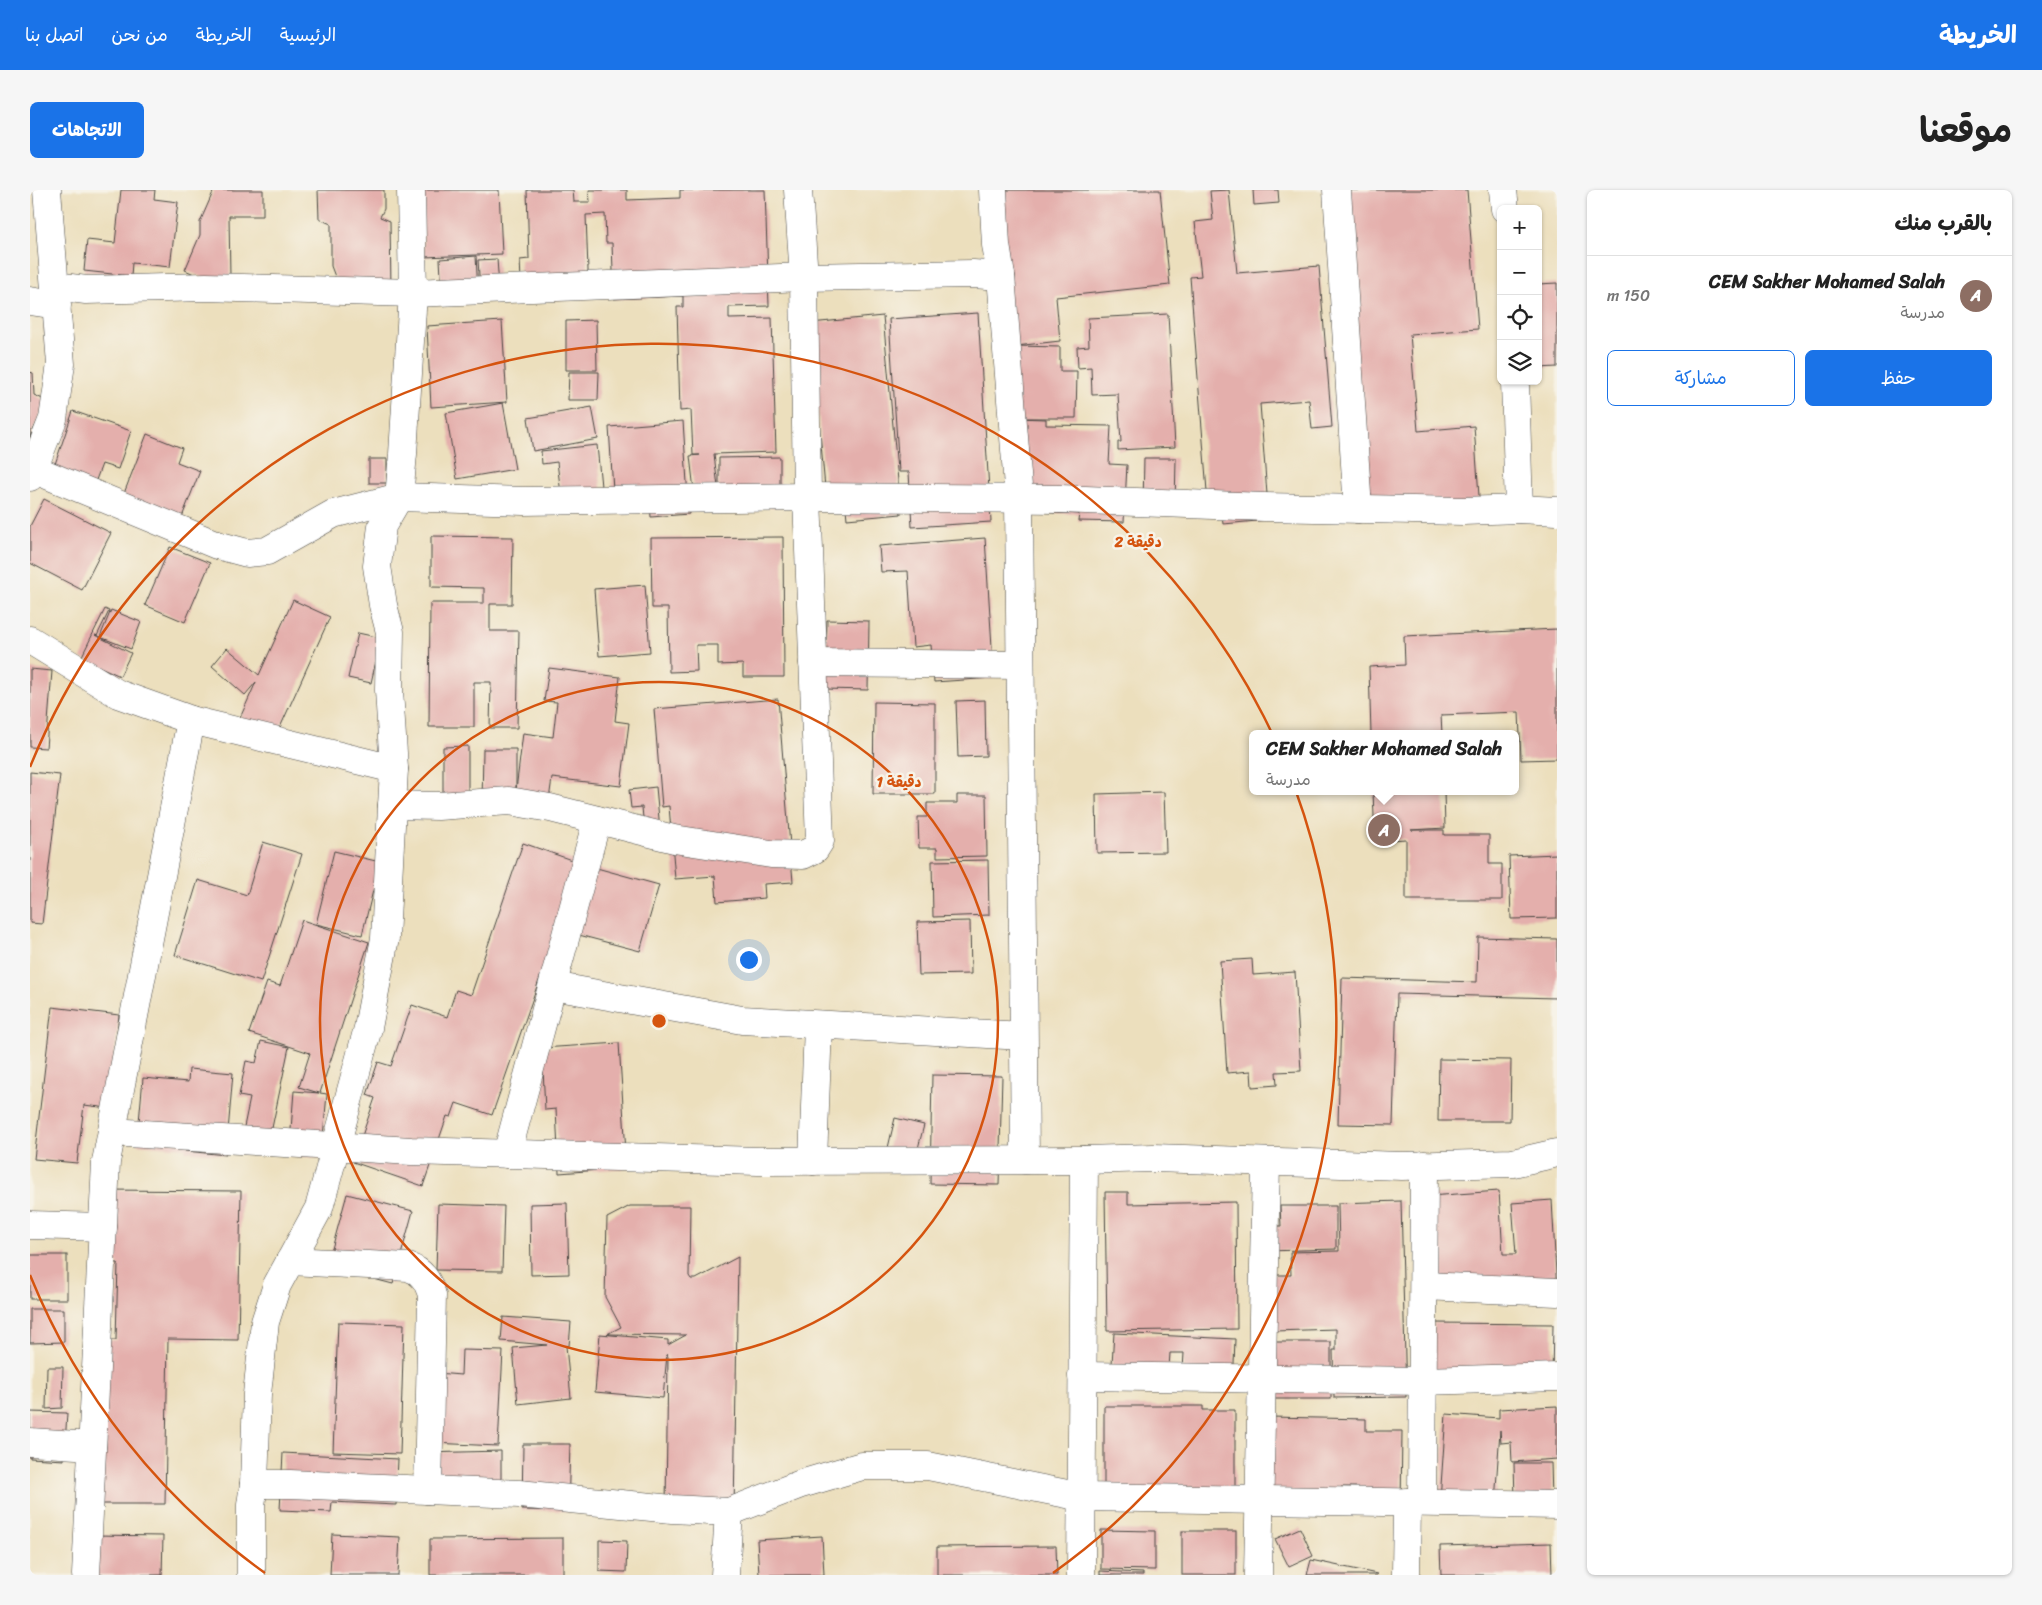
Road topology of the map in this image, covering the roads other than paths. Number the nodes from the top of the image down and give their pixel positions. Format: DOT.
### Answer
graph roads {
  1 [pos="47,190"];
  2 [pos="410,190"];
  3 [pos="798,190"];
  4 [pos="993,190"];
  5 [pos="1336,190"];
  6 [pos="1503,190"];
  7 [pos="1505,205"];
  8 [pos="1002,276"];
  9 [pos="804,278"];
  10 [pos="413,293"];
  11 [pos="56,295"];
  12 [pos="30,301"];
  13 [pos="1515,385"];
  14 [pos="32,473"];
  15 [pos="399,497"];
  16 [pos="806,497"];
  17 [pos="1018,499"];
  18 [pos="1358,509"];
  19 [pos="1518,509"];
  20 [pos="1557,511"];
  21 [pos="30,640"];
  22 [pos="813,663"];
  23 [pos="1020,665"];
  24 [pos="191,720"];
  25 [pos="394,769"];
  26 [pos="392,806"];
  27 [pos="597,820"];
  28 [pos="553,986"];
  29 [pos="818,1025"];
  30 [pos="1023,1036"];
  31 [pos="112,1132"];
  32 [pos="336,1146"];
  33 [pos="507,1154"];
  34 [pos="1557,1154"];
  35 [pos="1024,1160"];
  36 [pos="1084,1160"];
  37 [pos="813,1161"];
  38 [pos="1266,1162"];
  39 [pos="1424,1165"];
  40 [pos="30,1225"];
  41 [pos="102,1227"];
  42 [pos="290,1261"];
  43 [pos="1424,1286"];
  44 [pos="1557,1292"];
  45 [pos="1082,1376"];
  46 [pos="1557,1377"];
  47 [pos="1261,1378"];
  48 [pos="1422,1381"];
  49 [pos="30,1442"];
  50 [pos="92,1446"];
  51 [pos="254,1484"];
  52 [pos="428,1490"];
  53 [pos="1082,1497"];
  54 [pos="1259,1499"];
  55 [pos="1414,1502"];
  56 [pos="1557,1505"];
  57 [pos="729,1512"];
  58 [pos="86,1575"];
  59 [pos="251,1575"];
  60 [pos="725,1575"];
  61 [pos="1081,1575"];
  62 [pos="1258,1575"];
  63 [pos="1406,1575"];
  1 -- 11 [label="street"];
  2 -- 10 [label="street"];
  3 -- 9 [label="street"];
  4 -- 8 [label="street"];
  5 -- 18 [label="street"];
  6 -- 7 [label="street"];
  8 -- 9 [label="street"];
  8 -- 17 [label="street"];
  9 -- 10 [label="street"];
  9 -- 16 [label="street"];
  10 -- 11 [label="street"];
  10 -- 15 [label="street"];
  11 -- 12 [label="street"];
  11 -- 14 [label="street"];
  13 -- 19 [label="street"];
  14 -- 15 [label="street"];
  15 -- 16 [label="street"];
  15 -- 25 [label="street"];
  16 -- 17 [label="street"];
  16 -- 22 [label="street"];
  17 -- 18 [label="street"];
  17 -- 23 [label="street"];
  18 -- 19 [label="street"];
  19 -- 20 [label="street"];
  21 -- 24 [label="street"];
  22 -- 23 [label="street"];
  22 -- 27 [label="street"];
  23 -- 30 [label="street"];
  24 -- 25 [label="street"];
  24 -- 31 [label="street"];
  25 -- 26 [label="street"];
  26 -- 27 [label="street"];
  26 -- 32 [label="street"];
  27 -- 28 [label="street"];
  28 -- 29 [label="street"];
  28 -- 33 [label="street"];
  29 -- 30 [label="street"];
  29 -- 37 [label="street"];
  30 -- 35 [label="street"];
  31 -- 32 [label="street"];
  31 -- 41 [label="street"];
  32 -- 33 [label="street"];
  32 -- 42 [label="street"];
  33 -- 37 [label="street"];
  34 -- 39 [label="street"];
  35 -- 36 [label="street"];
  35 -- 37 [label="street"];
  36 -- 38 [label="street"];
  36 -- 45 [label="street"];
  38 -- 39 [label="street"];
  38 -- 47 [label="street"];
  39 -- 43 [label="street"];
  40 -- 41 [label="street"];
  41 -- 50 [label="street"];
  42 -- 51 [label="street"];
  42 -- 52 [label="street"];
  43 -- 44 [label="street"];
  43 -- 48 [label="street"];
  45 -- 47 [label="street"];
  45 -- 53 [label="street"];
  46 -- 48 [label="street"];
  47 -- 48 [label="street"];
  47 -- 54 [label="street"];
  48 -- 55 [label="street"];
  49 -- 50 [label="street"];
  50 -- 58 [label="street"];
  51 -- 52 [label="street"];
  51 -- 59 [label="street"];
  52 -- 57 [label="street"];
  53 -- 54 [label="street"];
  53 -- 57 [label="street"];
  53 -- 61 [label="street"];
  54 -- 55 [label="street"];
  54 -- 62 [label="street"];
  55 -- 56 [label="street"];
  55 -- 63 [label="street"];
  57 -- 60 [label="street"];
}
